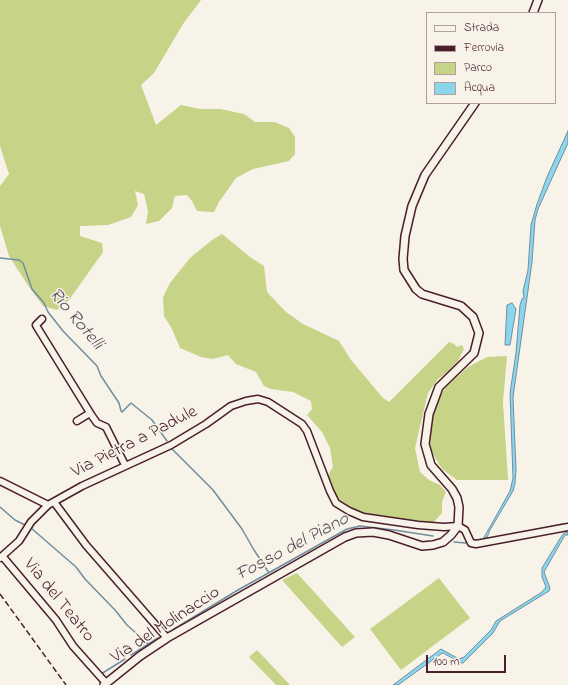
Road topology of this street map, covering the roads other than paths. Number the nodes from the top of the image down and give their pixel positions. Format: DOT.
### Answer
graph roads {
  1 [pos="538,0"];
  2 [pos="533,12"];
  3 [pos="474,104"];
  4 [pos="42,319"];
  5 [pos="90,413"];
  6 [pos="77,421"];
  7 [pos="125,466"];
  8 [pos="0,481"];
  9 [pos="51,504"];
  10 [pos="458,526"];
  11 [pos="568,527"];
  12 [pos="1,557"];
  13 [pos="167,638"];
  14 [pos="105,684"];
  1 -- 2 [label="street"];
  3 -- 10 [label="street"];
  4 -- 5 [label="street"];
  5 -- 6 [label="street"];
  5 -- 7 [label="street"];
  7 -- 9 [label="street, Via Pietra a Padule"];
  7 -- 10 [label="street, Via Pietra a Padule"];
  8 -- 9 [label="street"];
  9 -- 12 [label="street, Via Pietra a Padule"];
  9 -- 13 [label="street"];
  10 -- 11 [label="street"];
  10 -- 13 [label="street, Via del Molinaccio"];
  12 -- 14 [label="street, Via del Teatro"];
  13 -- 14 [label="street, Via del Molinaccio"];
}
